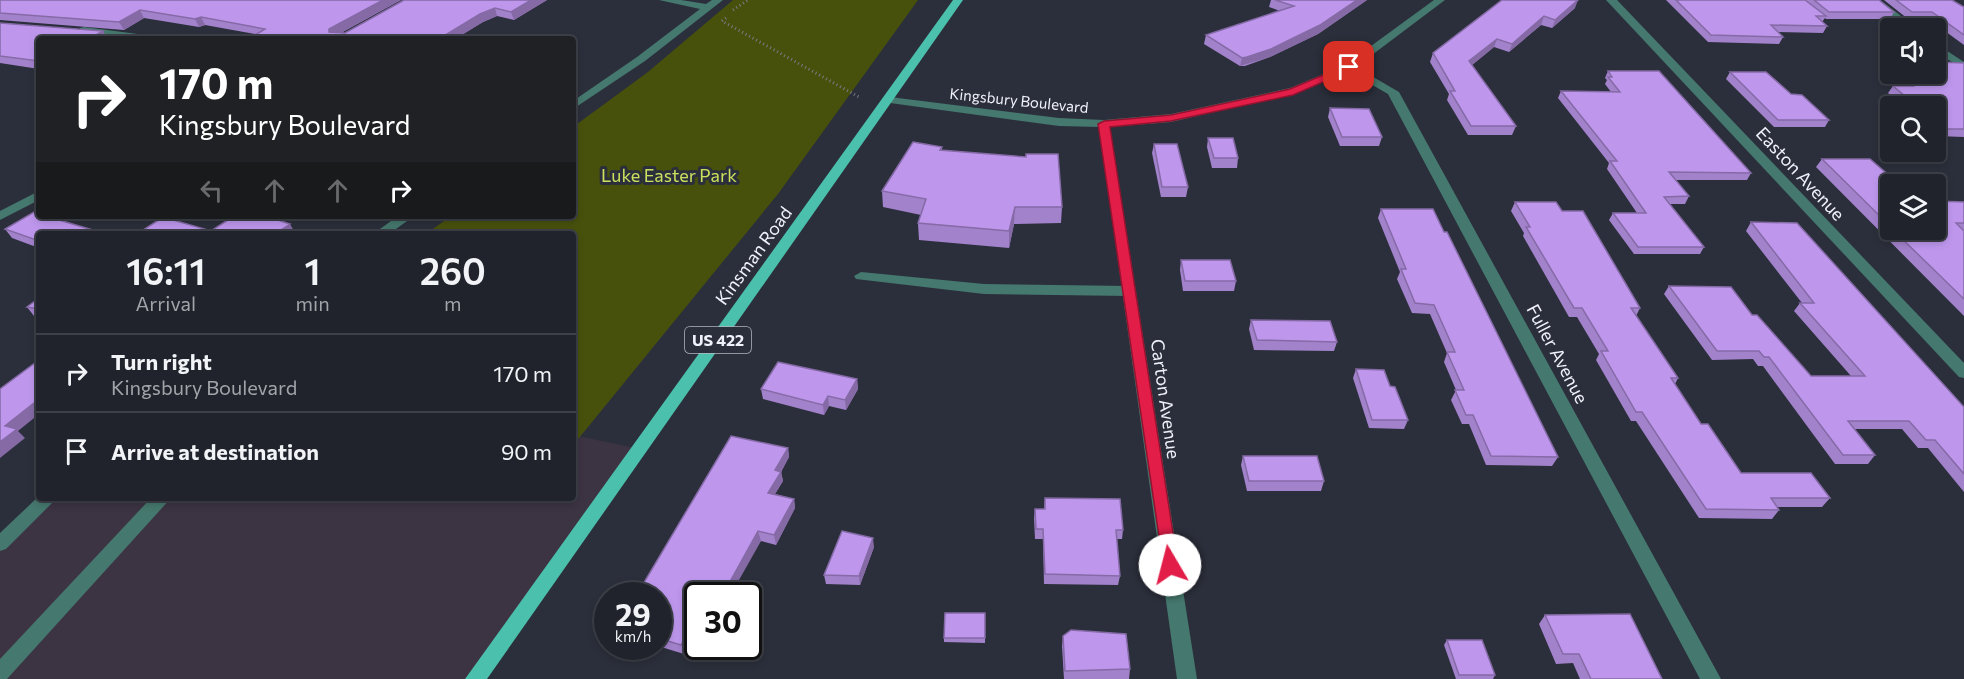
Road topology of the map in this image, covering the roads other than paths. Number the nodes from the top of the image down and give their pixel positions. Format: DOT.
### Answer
graph roads {
  1 [pos="664,0"];
  2 [pos="718,0"];
  3 [pos="958,0"];
  4 [pos="1440,0"];
  5 [pos="1611,0"];
  6 [pos="1874,0"];
  7 [pos="709,8"];
  8 [pos="1898,18"];
  9 [pos="67,29"];
  10 [pos="127,36"];
  11 [pos="1946,54"];
  12 [pos="1349,67"];
  13 [pos="1964,68"];
  14 [pos="890,100"];
  15 [pos="576,104"];
  16 [pos="1104,124"];
  17 [pos="36,197"];
  18 [pos="0,203"];
  19 [pos="14,208"];
  20 [pos="0,216"];
  21 [pos="402,219"];
  22 [pos="384,231"];
  23 [pos="861,276"];
  24 [pos="1129,291"];
  25 [pos="1964,373"];
  26 [pos="45,501"];
  27 [pos="159,501"];
  28 [pos="0,544"];
  29 [pos="0,673"];
  30 [pos="475,679"];
  31 [pos="1187,679"];
  32 [pos="1711,679"];
  1 -- 7 [label="street"];
  2 -- 7 [label="street"];
  3 -- 14 [label="main road, Kinsman Road / US 422"];
  4 -- 12 [label="street, Kingsbury Boulevard"];
  5 -- 25 [label="street, Easton Avenue"];
  6 -- 8 [label="street"];
  7 -- 15 [label="street"];
  9 -- 10 [label="street"];
  11 -- 13 [label="street"];
  12 -- 16 [label="street, Kingsbury Boulevard"];
  12 -- 32 [label="street, Fuller Avenue"];
  14 -- 16 [label="street, Kingsbury Boulevard"];
  14 -- 30 [label="main road, Kinsman Road / US 422"];
  16 -- 24 [label="street, Carton Avenue"];
  17 -- 19 [label="street"];
  18 -- 19 [label="street"];
  19 -- 20 [label="street"];
  21 -- 22 [label="street"];
  23 -- 24 [label="street"];
  24 -- 31 [label="street, Carton Avenue"];
  26 -- 28 [label="street"];
  27 -- 29 [label="street"];
}
